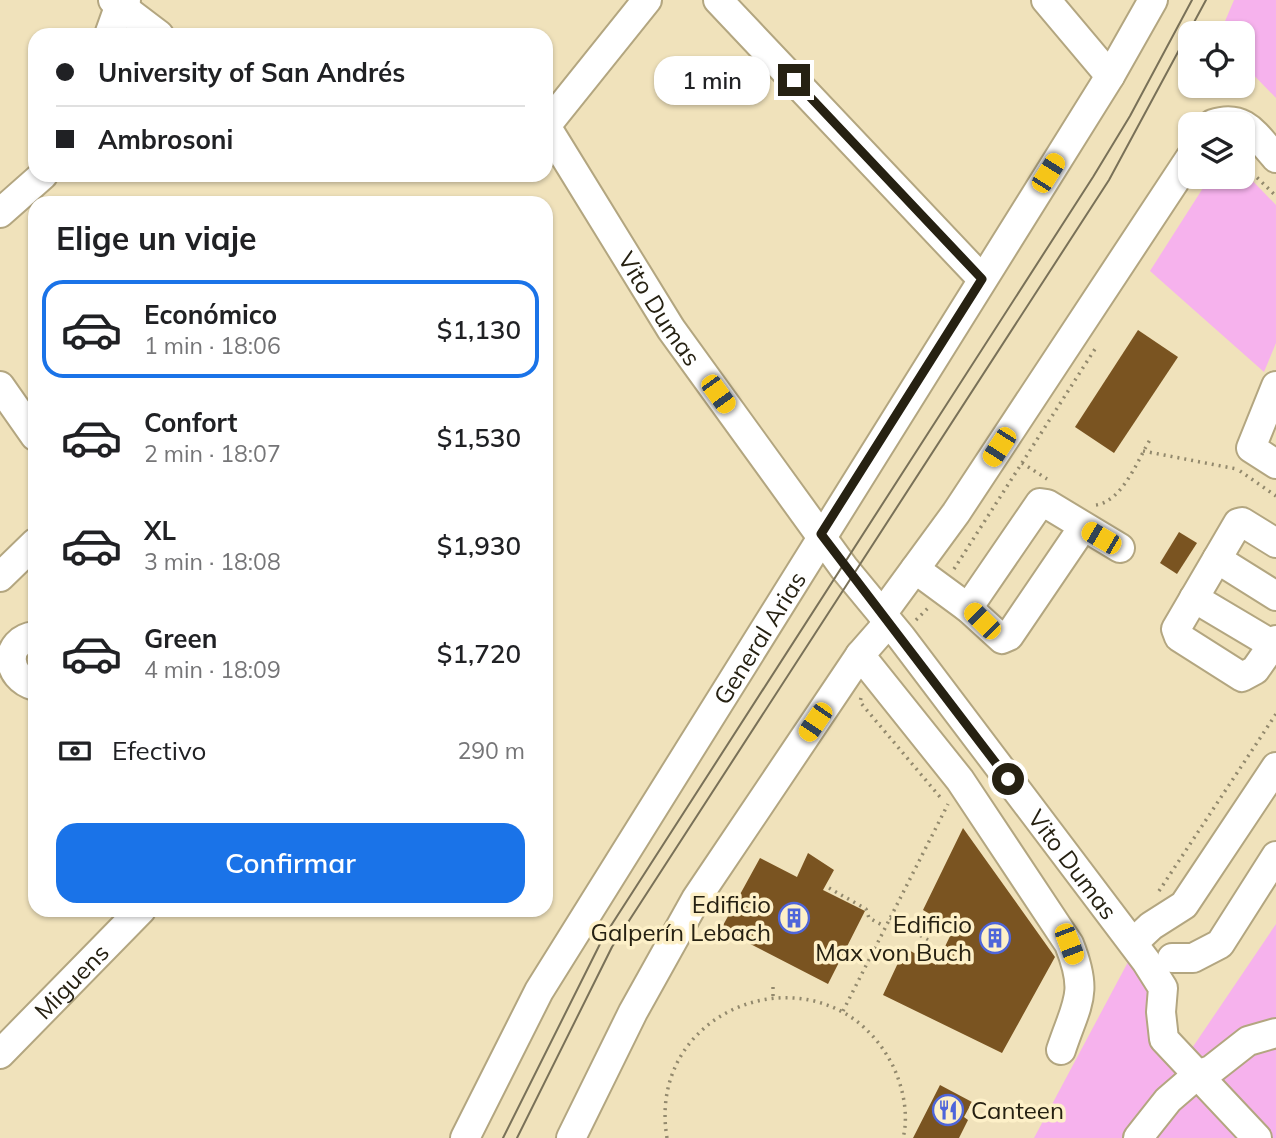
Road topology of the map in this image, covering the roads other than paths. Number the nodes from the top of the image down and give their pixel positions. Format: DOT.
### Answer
graph roads {
  1 [pos="647,0"];
  2 [pos="718,0"];
  3 [pos="1046,0"];
  4 [pos="1153,0"];
  5 [pos="119,2"];
  6 [pos="111,28"];
  7 [pos="151,28"];
  8 [pos="1110,76"];
  9 [pos="553,117"];
  10 [pos="1255,136"];
  11 [pos="553,137"];
  12 [pos="1276,158"];
  13 [pos="1178,176"];
  14 [pos="35,182"];
  15 [pos="0,213"];
  16 [pos="982,279"];
  17 [pos="0,386"];
  18 [pos="1274,397"];
  19 [pos="28,426"];
  20 [pos="1276,464"];
  21 [pos="1084,515"];
  22 [pos="821,534"];
  23 [pos="1276,543"];
  24 [pos="1119,548"];
  25 [pos="28,549"];
  26 [pos="1217,559"];
  27 [pos="915,569"];
  28 [pos="0,577"];
  29 [pos="1276,596"];
  30 [pos="1194,598"];
  31 [pos="968,608"];
  32 [pos="890,625"];
  33 [pos="28,639"];
  34 [pos="1274,643"];
  35 [pos="860,655"];
  36 [pos="28,684"];
  37 [pos="1276,767"];
  38 [pos="1276,856"];
  39 [pos="1184,905"];
  40 [pos="134,917"];
  41 [pos="1133,943"];
  42 [pos="1164,974"];
  43 [pos="1276,1033"];
  44 [pos="1061,1050"];
  45 [pos="0,1054"];
  46 [pos="1197,1075"];
  47 [pos="465,1138"];
  48 [pos="570,1138"];
  49 [pos="1138,1138"];
  50 [pos="1257,1138"];
  1 -- 9 [label="street"];
  2 -- 16 [label="street"];
  3 -- 8 [label="street"];
  4 -- 8 [label="street, General Arias"];
  5 -- 6 [label="street"];
  5 -- 7 [label="street"];
  8 -- 16 [label="street, General Arias"];
  10 -- 12 [label="street"];
  11 -- 22 [label="street, Vito Dumas"];
  13 -- 27 [label="street"];
  14 -- 15 [label="street"];
  16 -- 22 [label="street, General Arias"];
  17 -- 19 [label="street"];
  18 -- 20 [label="street"];
  21 -- 24 [label="street"];
  21 -- 31 [label="street"];
  21 -- 31 [label="street"];
  22 -- 32 [label="street, Vito Dumas"];
  22 -- 47 [label="street, General Arias"];
  23 -- 26 [label="street"];
  25 -- 28 [label="street"];
  26 -- 29 [label="street"];
  26 -- 30 [label="street"];
  27 -- 31 [label="street"];
  27 -- 32 [label="street"];
  30 -- 34 [label="street"];
  30 -- 34 [label="street"];
  32 -- 35 [label="street"];
  32 -- 41 [label="street, Vito Dumas"];
  33 -- 36 [label="street"];
  35 -- 44 [label="street"];
  35 -- 48 [label="street"];
  37 -- 39 [label="street"];
  38 -- 42 [label="street"];
  39 -- 41 [label="street"];
  39 -- 42 [label="street"];
  40 -- 45 [label="street, Miguens"];
  41 -- 42 [label="street, Vito Dumas"];
  42 -- 46 [label="street"];
  43 -- 46 [label="street"];
  46 -- 49 [label="street"];
  46 -- 50 [label="street"];
}
